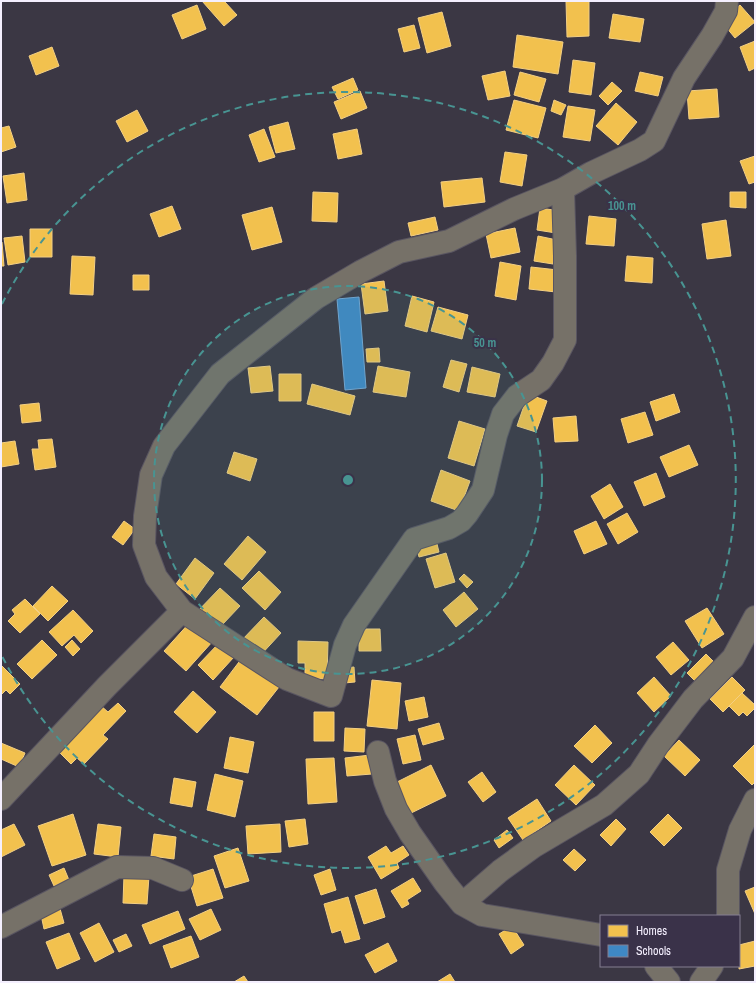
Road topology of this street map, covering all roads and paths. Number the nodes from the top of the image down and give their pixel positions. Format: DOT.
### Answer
graph roads {
  1 [pos="727,1"];
  2 [pos="563,189"];
  3 [pos="182,611"];
  4 [pos="755,618"];
  5 [pos="378,752"];
  6 [pos="1,799"];
  7 [pos="755,800"];
  8 [pos="182,880"];
  9 [pos="462,904"];
  10 [pos="728,915"];
  11 [pos="1,927"];
  12 [pos="600,935"];
  13 [pos="657,967"];
  14 [pos="711,967"];
  15 [pos="669,982"];
  16 [pos="701,982"];
  1 -- 2 [label="street"];
  2 -- 3 [label="street"];
  2 -- 3 [label="street"];
  3 -- 6 [label="street"];
  4 -- 9 [label="street"];
  5 -- 9 [label="street"];
  7 -- 10 [label="street"];
  8 -- 11 [label="street"];
  9 -- 12 [label="street"];
  13 -- 15 [label="street"];
  14 -- 16 [label="street"];
}
